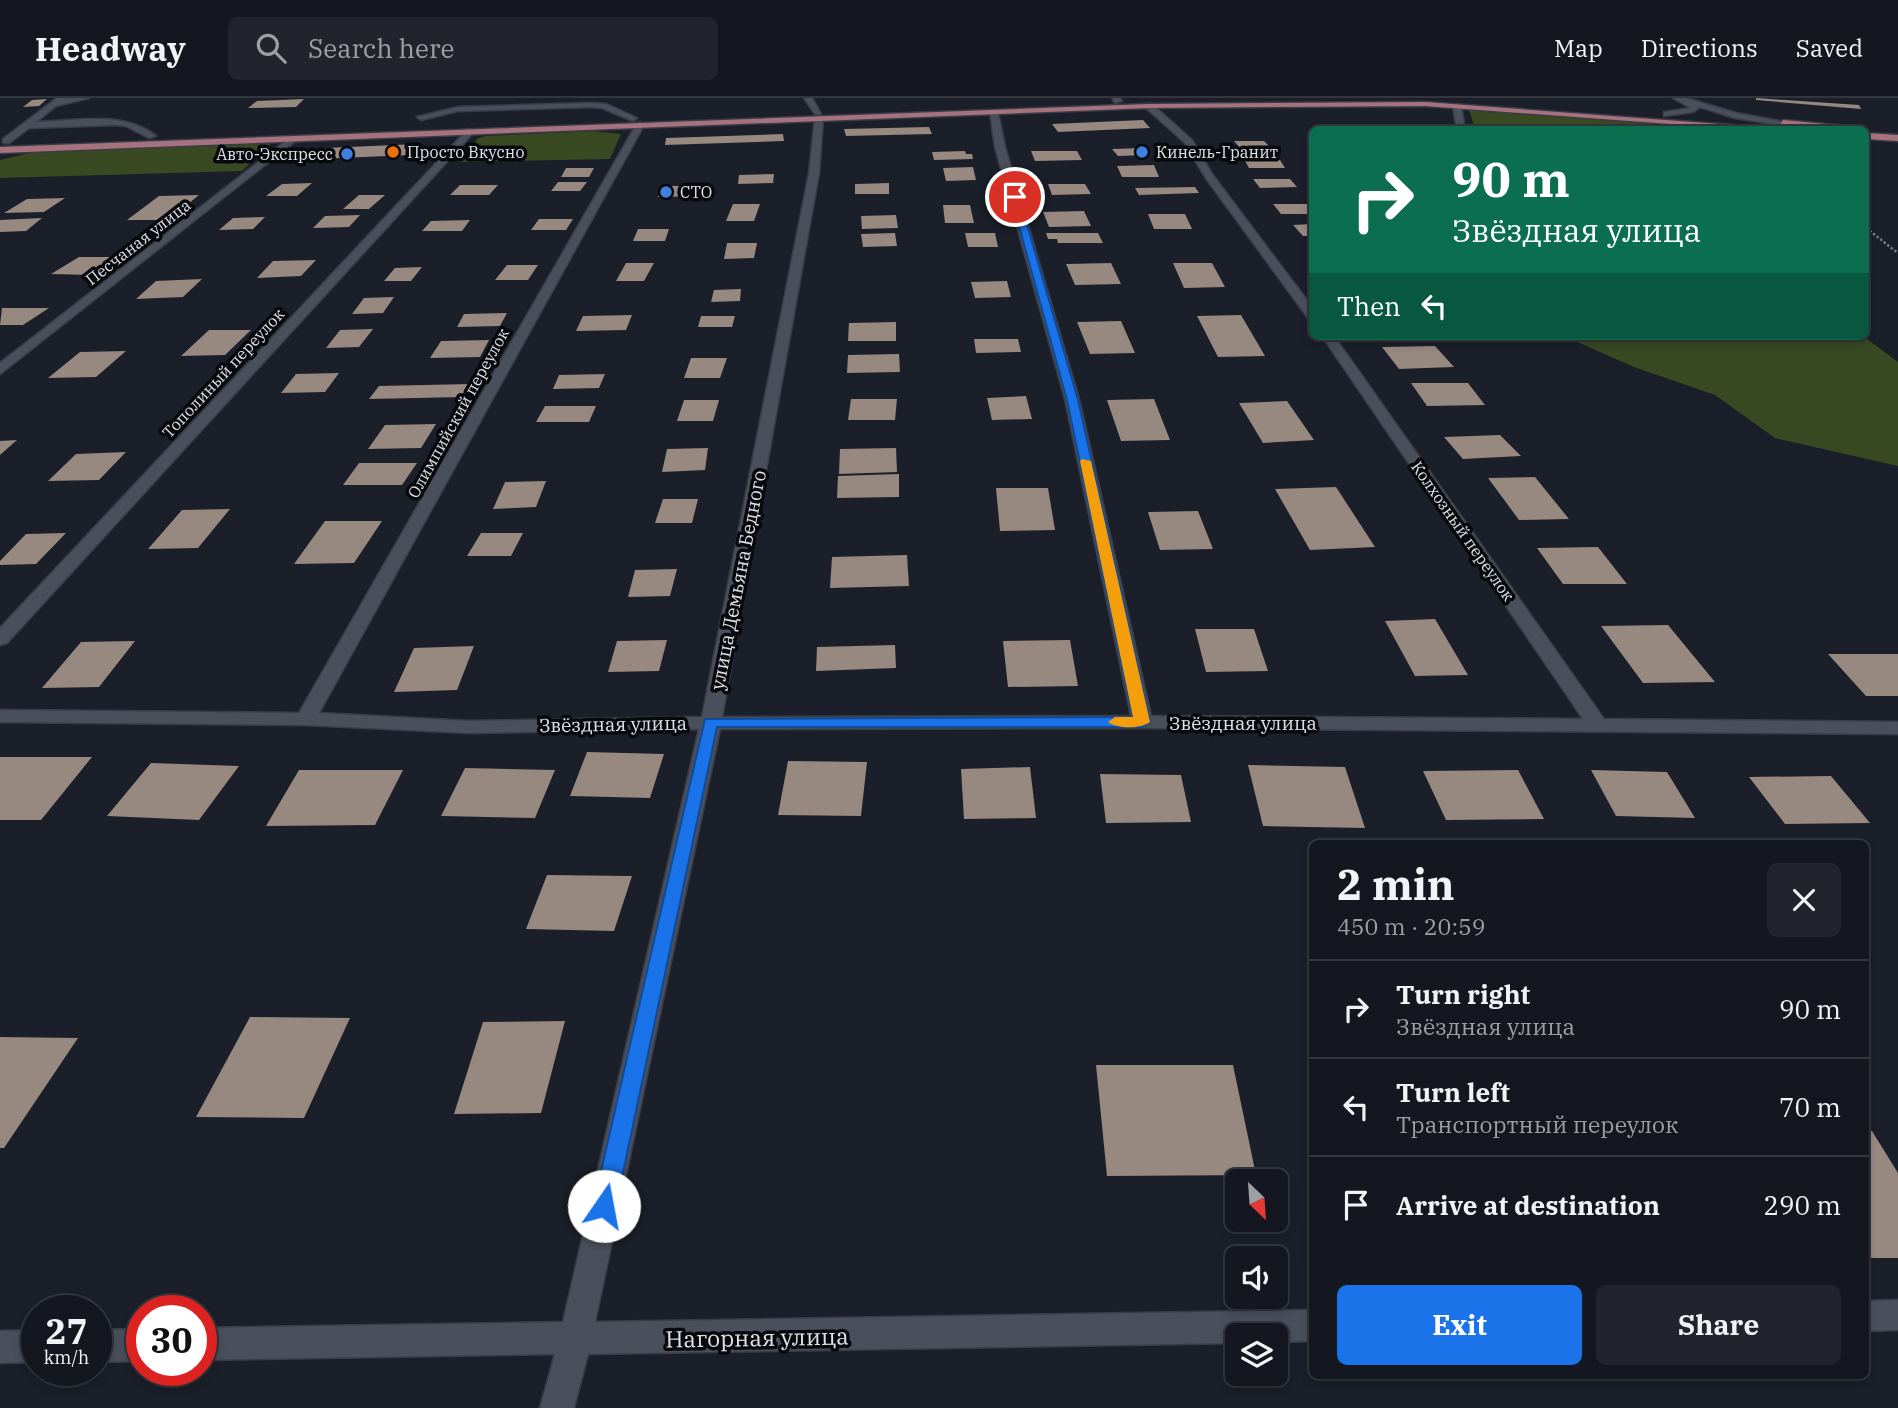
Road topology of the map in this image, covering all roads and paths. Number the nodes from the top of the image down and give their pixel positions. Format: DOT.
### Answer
graph roads {
  1 [pos="85,98"];
  2 [pos="808,98"];
  3 [pos="1257,98"];
  4 [pos="1368,98"];
  5 [pos="1680,99"];
  6 [pos="1117,100"];
  7 [pos="59,101"];
  8 [pos="1150,106"];
  9 [pos="1457,106"];
  10 [pos="994,111"];
  11 [pos="1667,114"];
  12 [pos="818,115"];
  13 [pos="421,117"];
  14 [pos="637,122"];
  15 [pos="29,125"];
  16 [pos="1460,126"];
  17 [pos="1772,126"];
  18 [pos="1779,126"];
  19 [pos="1784,126"];
  20 [pos="1869,130"];
  21 [pos="471,131"];
  22 [pos="1898,133"];
  23 [pos="152,136"];
  24 [pos="1869,136"];
  25 [pos="295,138"];
  26 [pos="1898,138"];
  27 [pos="2,144"];
  28 [pos="1869,230"];
  29 [pos="1898,253"];
  30 [pos="1309,311"];
  31 [pos="1331,340"];
  32 [pos="0,370"];
  33 [pos="0,639"];
  34 [pos="0,716"];
  35 [pos="306,719"];
  36 [pos="1142,722"];
  37 [pos="711,723"];
  38 [pos="1598,726"];
  39 [pos="1898,728"];
  40 [pos="1898,1315"];
  41 [pos="1869,1316"];
  42 [pos="1309,1326"];
  43 [pos="575,1340"];
  44 [pos="217,1344"];
  45 [pos="21,1346"];
  46 [pos="0,1347"];
  47 [pos="557,1408"];
  1 -- 7 [label="street"];
  2 -- 12 [label="street"];
  3 -- 6 [label="main road"];
  4 -- 11 [label="main road"];
  5 -- 11 [label="street"];
  5 -- 19 [label="street"];
  6 -- 12 [label="main road"];
  7 -- 15 [label="street"];
  8 -- 9 [label="main road"];
  8 -- 10 [label="main road"];
  8 -- 30 [label="street"];
  9 -- 16 [label="street"];
  9 -- 17 [label="main road"];
  10 -- 12 [label="main road"];
  10 -- 36 [label="street"];
  11 -- 18 [label="main road"];
  12 -- 14 [label="main road"];
  12 -- 37 [label="street, улица Демьяна Бедного"];
  13 -- 14 [label="street"];
  14 -- 21 [label="main road"];
  14 -- 23 [label="main road"];
  14 -- 35 [label="street, Олимпийский переулок"];
  15 -- 23 [label="street"];
  15 -- 27 [label="street"];
  20 -- 22 [label="main road"];
  21 -- 25 [label="main road"];
  21 -- 33 [label="street, Тополиный переулок"];
  23 -- 27 [label="main road"];
  24 -- 26 [label="main road"];
  25 -- 27 [label="main road"];
  25 -- 32 [label="street, Песчаная улица"];
  28 -- 29 [label="path"];
  31 -- 38 [label="street, Колхозный переулок"];
  34 -- 35 [label="street, Звёздная улица"];
  35 -- 37 [label="street, Звёздная улица"];
  36 -- 37 [label="street, Звёздная улица"];
  36 -- 38 [label="street, Звёздная улица"];
  37 -- 43 [label="street, улица Демьяна Бедного"];
  38 -- 39 [label="street, Звёздная улица"];
  40 -- 41 [label="street"];
  42 -- 43 [label="street, Нагорная улица"];
  43 -- 44 [label="street, Нагорная улица"];
  43 -- 47 [label="street, улица Демьяна Бедного"];
  45 -- 46 [label="street"];
}
